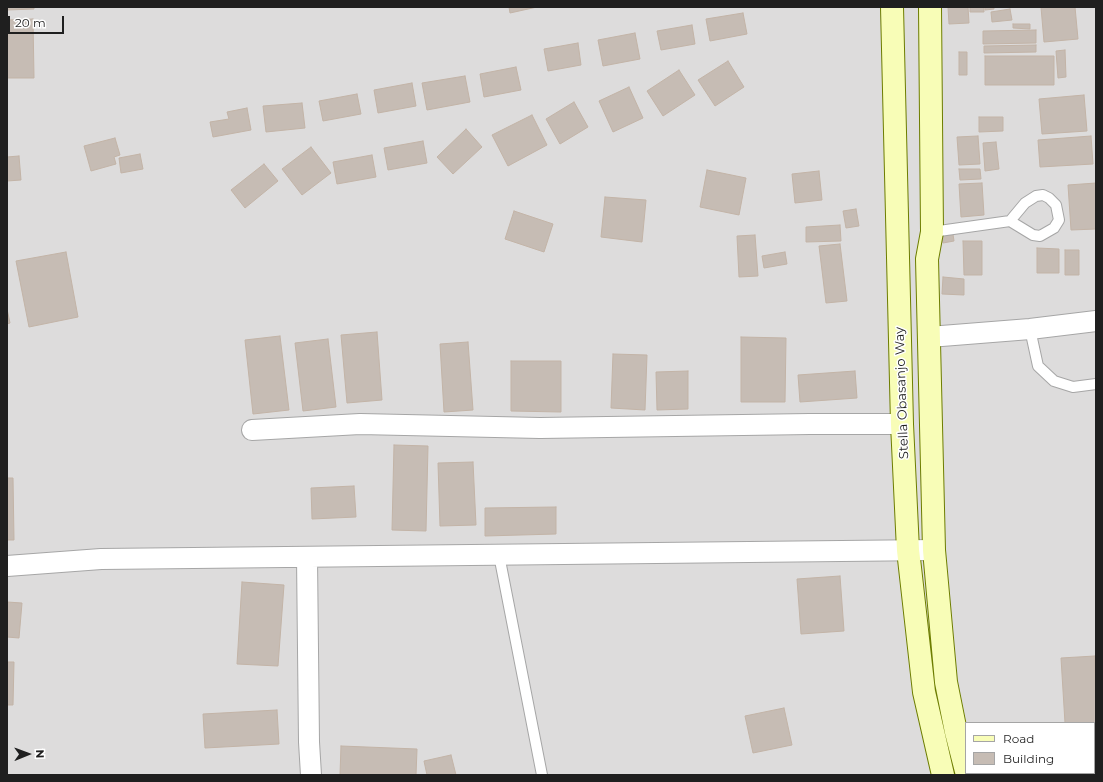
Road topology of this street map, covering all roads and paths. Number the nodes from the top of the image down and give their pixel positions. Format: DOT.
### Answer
graph roads {
  1 [pos="892,7"];
  2 [pos="930,7"];
  3 [pos="1010,220"];
  4 [pos="932,232"];
  5 [pos="1096,321"];
  6 [pos="1030,329"];
  7 [pos="929,337"];
  8 [pos="1096,384"];
  9 [pos="902,424"];
  10 [pos="252,430"];
  11 [pos="908,550"];
  12 [pos="934,550"];
  13 [pos="498,555"];
  14 [pos="306,557"];
  15 [pos="7,566"];
  16 [pos="965,766"];
  17 [pos="311,775"];
  18 [pos="542,775"];
  19 [pos="943,775"];
  1 -- 9 [label="street, Stella Obasanjo Way"];
  2 -- 4 [label="street"];
  3 -- 3 [label="lane"];
  3 -- 4 [label="lane"];
  4 -- 7 [label="street"];
  5 -- 6 [label="street"];
  6 -- 7 [label="street"];
  6 -- 8 [label="lane"];
  7 -- 12 [label="street"];
  9 -- 10 [label="street"];
  9 -- 11 [label="street, Stella Obasanjo Way"];
  11 -- 12 [label="street"];
  11 -- 13 [label="street"];
  11 -- 19 [label="street, Stella Obasanjo Way"];
  12 -- 16 [label="street"];
  13 -- 14 [label="street"];
  13 -- 18 [label="lane"];
  14 -- 15 [label="street"];
  14 -- 17 [label="street"];
}
